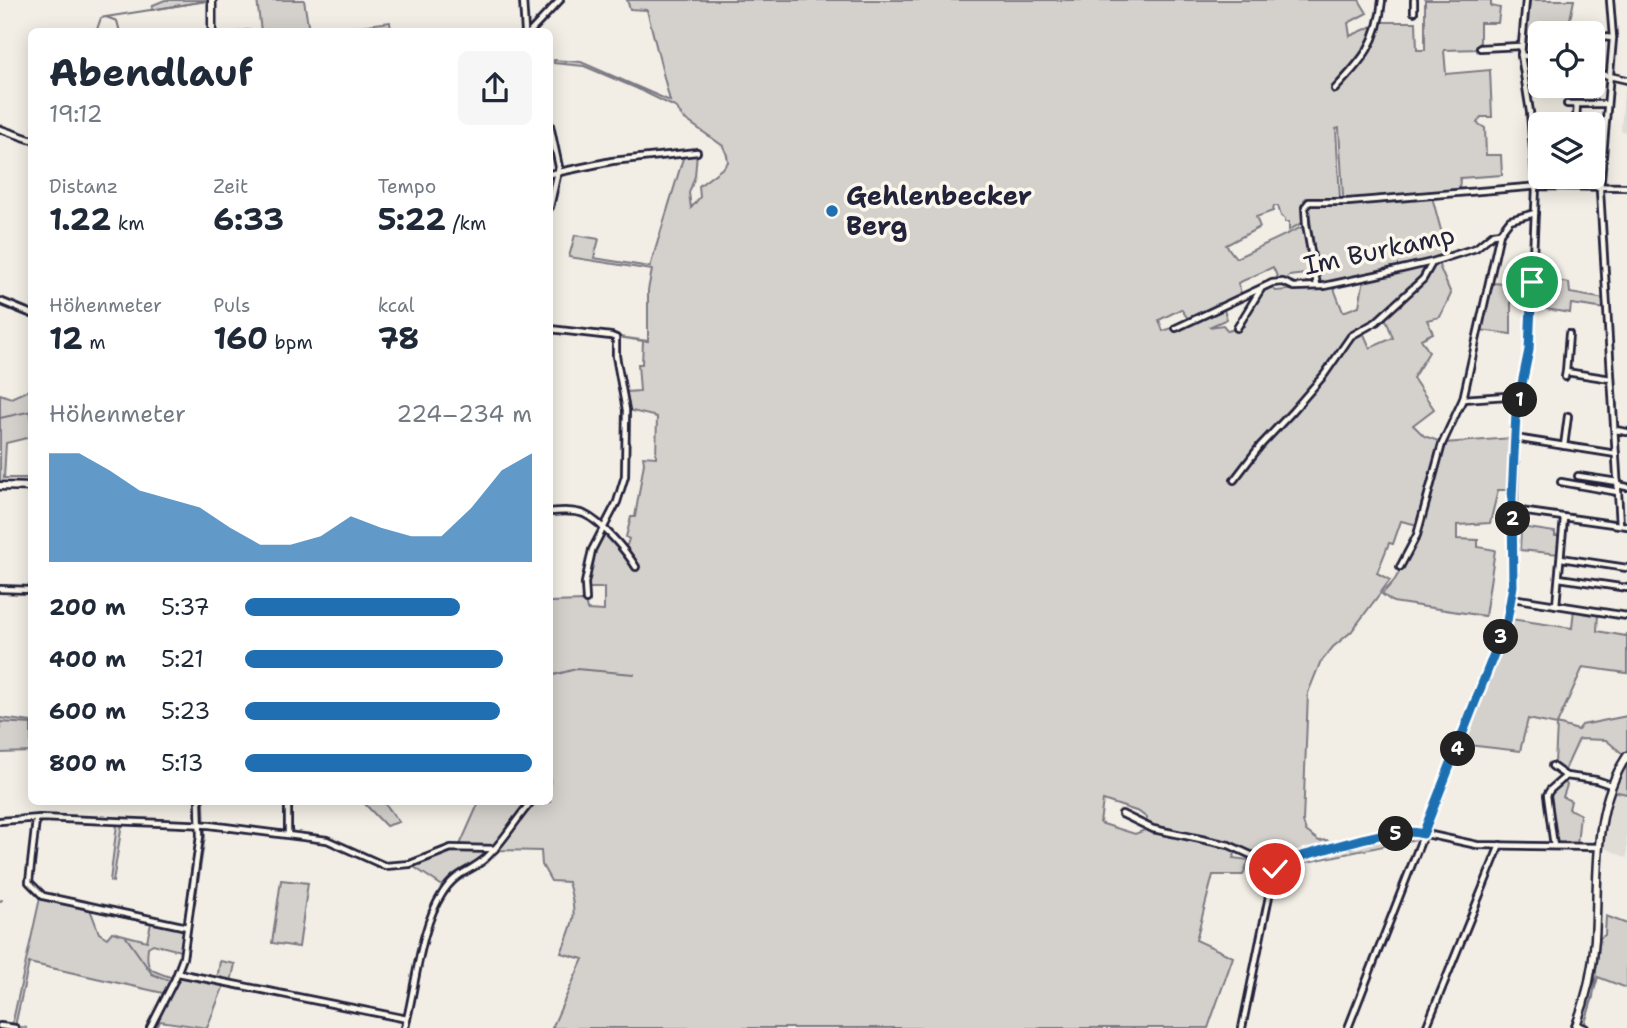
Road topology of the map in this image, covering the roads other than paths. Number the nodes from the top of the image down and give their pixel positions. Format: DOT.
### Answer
graph roads {
  1 [pos="212,0"];
  2 [pos="523,0"];
  3 [pos="560,0"];
  4 [pos="1382,0"];
  5 [pos="1414,0"];
  6 [pos="1526,0"];
  7 [pos="1610,0"];
  8 [pos="1414,12"];
  9 [pos="212,28"];
  10 [pos="526,28"];
  11 [pos="531,28"];
  12 [pos="1605,37"];
  13 [pos="1613,38"];
  14 [pos="1520,46"];
  15 [pos="1480,48"];
  16 [pos="1521,55"];
  17 [pos="1528,56"];
  18 [pos="1605,75"];
  19 [pos="1609,76"];
  20 [pos="1627,79"];
  21 [pos="1335,89"];
  22 [pos="1567,104"];
  23 [pos="1577,104"];
  24 [pos="1607,104"];
  25 [pos="1530,112"];
  26 [pos="1576,112"];
  27 [pos="0,129"];
  28 [pos="1605,130"];
  29 [pos="28,139"];
  30 [pos="553,139"];
  31 [pos="697,152"];
  32 [pos="558,172"];
  33 [pos="553,173"];
  34 [pos="1605,187"];
  35 [pos="1627,187"];
  36 [pos="1528,188"];
  37 [pos="1536,189"];
  38 [pos="1601,189"];
  39 [pos="553,194"];
  40 [pos="1535,213"];
  41 [pos="1500,233"];
  42 [pos="1432,262"];
  43 [pos="1317,285"];
  44 [pos="1262,289"];
  45 [pos="0,301"];
  46 [pos="28,312"];
  47 [pos="1176,328"];
  48 [pos="1237,328"];
  49 [pos="553,329"];
  50 [pos="1569,334"];
  51 [pos="1611,379"];
  52 [pos="1521,395"];
  53 [pos="1463,399"];
  54 [pos="1568,416"];
  55 [pos="1615,430"];
  56 [pos="1627,432"];
  57 [pos="1515,438"];
  58 [pos="1564,446"];
  59 [pos="1616,454"];
  60 [pos="1578,476"];
  61 [pos="1234,480"];
  62 [pos="1562,482"];
  63 [pos="1618,484"];
  64 [pos="0,486"];
  65 [pos="1627,486"];
  66 [pos="28,487"];
  67 [pos="1618,492"];
  68 [pos="1513,510"];
  69 [pos="553,512"];
  70 [pos="1563,517"];
  71 [pos="1620,525"];
  72 [pos="1627,526"];
  73 [pos="602,529"];
  74 [pos="1561,558"];
  75 [pos="636,567"];
  76 [pos="1400,567"];
  77 [pos="1627,568"];
  78 [pos="1559,578"];
  79 [pos="1627,588"];
  80 [pos="0,589"];
  81 [pos="28,590"];
  82 [pos="1513,598"];
  83 [pos="586,600"];
  84 [pos="1556,605"];
  85 [pos="1627,616"];
  86 [pos="1627,756"];
  87 [pos="1552,766"];
  88 [pos="1566,776"];
  89 [pos="1611,785"];
  90 [pos="199,805"];
  91 [pos="288,805"];
  92 [pos="529,805"];
  93 [pos="1122,814"];
  94 [pos="36,820"];
  95 [pos="0,821"];
  96 [pos="201,825"];
  97 [pos="288,834"];
  98 [pos="1423,834"];
  99 [pos="1500,845"];
  100 [pos="1554,846"];
  101 [pos="1599,847"];
  102 [pos="495,849"];
  103 [pos="1276,862"];
  104 [pos="188,927"];
  105 [pos="178,973"];
  106 [pos="407,1019"];
  107 [pos="0,1026"];
  108 [pos="1575,1026"];
  109 [pos="15,1028"];
  110 [pos="150,1028"];
  111 [pos="405,1028"];
  112 [pos="1242,1028"];
  113 [pos="1348,1028"];
  114 [pos="1426,1028"];
  115 [pos="1584,1028"];
  1 -- 9 [label="main road"];
  2 -- 10 [label="street"];
  3 -- 11 [label="street"];
  4 -- 21 [label="street"];
  5 -- 8 [label="street"];
  6 -- 14 [label="street"];
  7 -- 13 [label="street"];
  12 -- 13 [label="street"];
  13 -- 19 [label="street"];
  14 -- 15 [label="street"];
  14 -- 16 [label="street"];
  16 -- 17 [label="street"];
  16 -- 25 [label="street"];
  18 -- 19 [label="street"];
  19 -- 20 [label="street"];
  19 -- 24 [label="street"];
  22 -- 23 [label="street"];
  23 -- 24 [label="street"];
  23 -- 26 [label="street"];
  24 -- 28 [label="street"];
  27 -- 29 [label="street"];
  30 -- 32 [label="street"];
  31 -- 32 [label="street"];
  32 -- 33 [label="street"];
  32 -- 39 [label="street"];
  34 -- 35 [label="street"];
  36 -- 43 [label="street"];
  37 -- 40 [label="street"];
  38 -- 51 [label="street"];
  40 -- 41 [label="street, Im Burkamp"];
  40 -- 52 [label="street"];
  41 -- 42 [label="street, Im Burkamp"];
  41 -- 53 [label="street"];
  42 -- 43 [label="street, Im Burkamp"];
  42 -- 61 [label="street"];
  43 -- 44 [label="street, Im Burkamp"];
  44 -- 47 [label="street"];
  44 -- 48 [label="street"];
  45 -- 46 [label="street"];
  49 -- 73 [label="street"];
  50 -- 51 [label="street"];
  51 -- 55 [label="street"];
  52 -- 53 [label="street"];
  52 -- 57 [label="street"];
  53 -- 76 [label="street"];
  54 -- 58 [label="street"];
  55 -- 56 [label="street"];
  55 -- 59 [label="street"];
  57 -- 58 [label="street"];
  57 -- 68 [label="street"];
  58 -- 59 [label="street"];
  59 -- 63 [label="street"];
  60 -- 63 [label="street"];
  62 -- 67 [label="street"];
  63 -- 65 [label="street"];
  63 -- 67 [label="street"];
  64 -- 66 [label="main road"];
  67 -- 71 [label="street"];
  68 -- 70 [label="street"];
  68 -- 82 [label="street"];
  69 -- 73 [label="street"];
  70 -- 71 [label="street"];
  70 -- 74 [label="street"];
  71 -- 72 [label="street"];
  73 -- 75 [label="street"];
  73 -- 83 [label="street"];
  74 -- 77 [label="street"];
  74 -- 78 [label="street"];
  78 -- 79 [label="street"];
  78 -- 84 [label="street"];
  80 -- 81 [label="street"];
  82 -- 84 [label="street"];
  82 -- 98 [label="street"];
  84 -- 85 [label="street"];
  86 -- 89 [label="main road"];
  87 -- 88 [label="street"];
  88 -- 89 [label="street"];
  88 -- 100 [label="street"];
  89 -- 101 [label="main road"];
  90 -- 96 [label="street"];
  91 -- 97 [label="street"];
  92 -- 102 [label="street"];
  93 -- 103 [label="street"];
  94 -- 95 [label="street"];
  94 -- 96 [label="street"];
  94 -- 104 [label="street"];
  96 -- 97 [label="street"];
  96 -- 104 [label="street"];
  97 -- 102 [label="street"];
  98 -- 99 [label="street"];
  98 -- 103 [label="street"];
  98 -- 113 [label="street"];
  99 -- 100 [label="street"];
  99 -- 114 [label="street"];
  100 -- 101 [label="street"];
  101 -- 108 [label="main road"];
  102 -- 106 [label="street"];
  103 -- 112 [label="street"];
  104 -- 105 [label="street"];
  105 -- 106 [label="street"];
  105 -- 110 [label="street"];
  106 -- 111 [label="street"];
  107 -- 109 [label="street"];
  108 -- 115 [label="street"];
}
